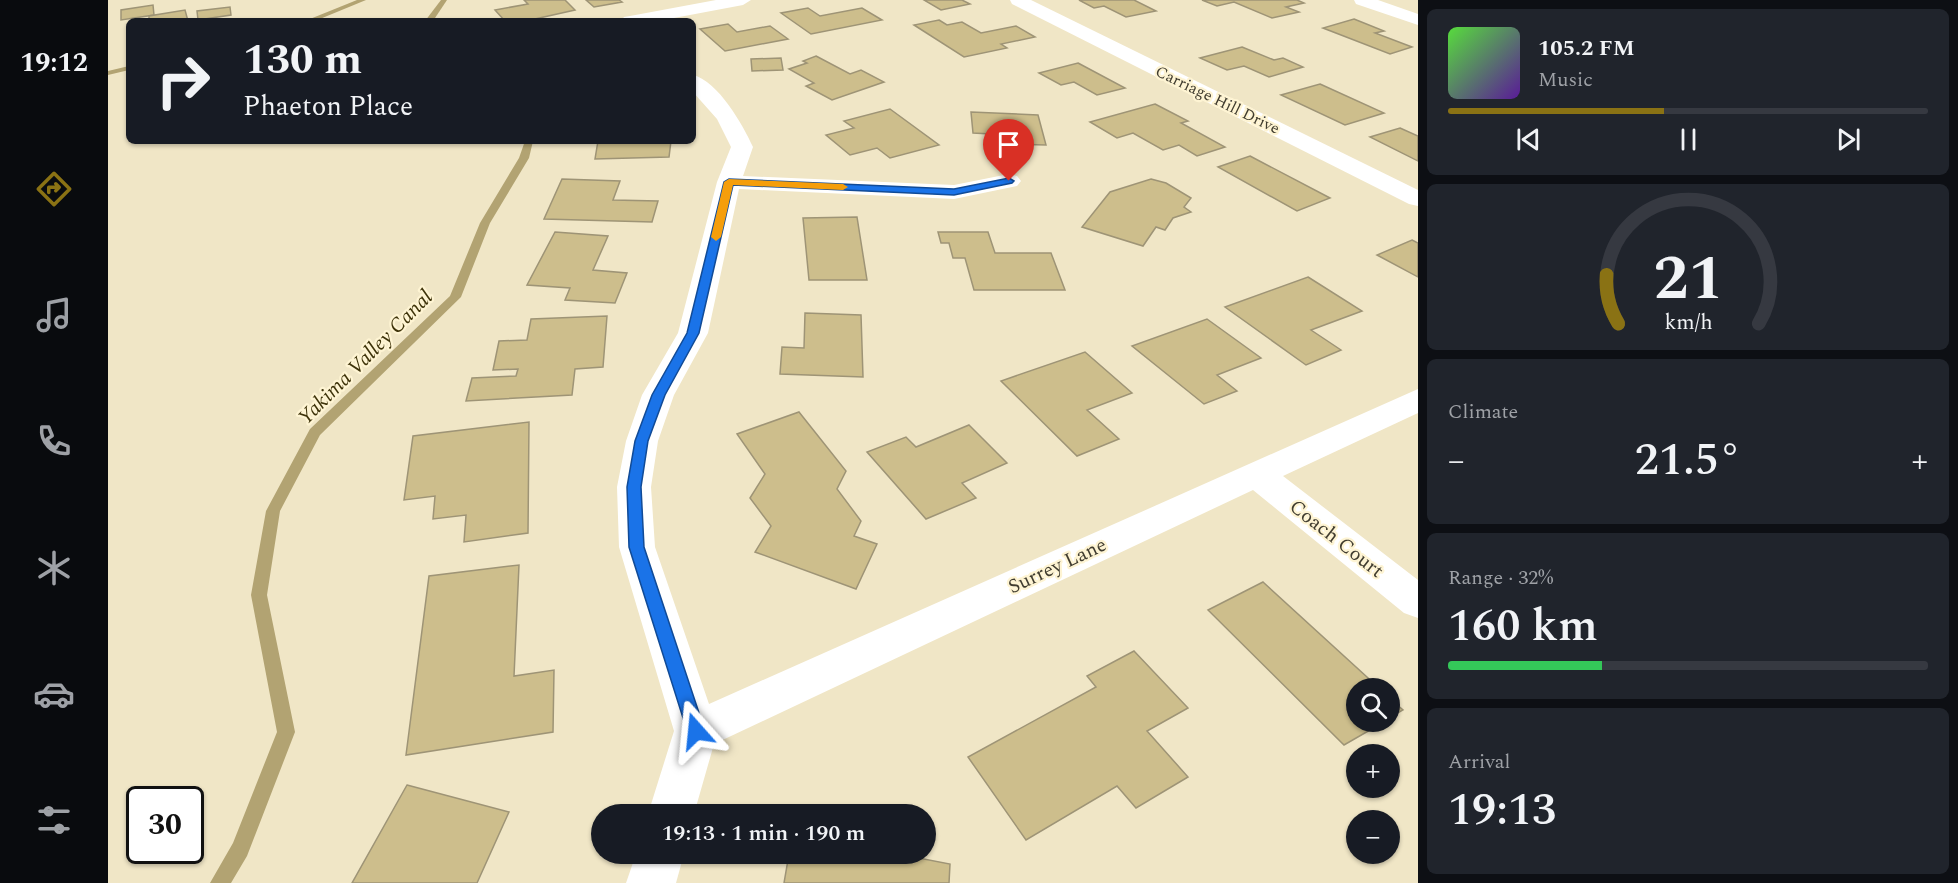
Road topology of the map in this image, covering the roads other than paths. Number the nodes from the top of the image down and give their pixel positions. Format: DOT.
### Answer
graph roads {
  1 [pos="743,0"];
  2 [pos="1018,0"];
  3 [pos="1362,0"];
  4 [pos="708,3"];
  5 [pos="643,18"];
  6 [pos="1418,20"];
  7 [pos="696,84"];
  8 [pos="1009,181"];
  9 [pos="729,182"];
  10 [pos="1418,199"];
  11 [pos="1418,400"];
  12 [pos="1256,474"];
  13 [pos="1418,602"];
  14 [pos="696,731"];
  15 [pos="674,804"];
  16 [pos="657,864"];
  17 [pos="651,883"];
  1 -- 4 [label="street"];
  2 -- 10 [label="street, Carriage Hill Drive"];
  3 -- 6 [label="street"];
  4 -- 5 [label="street"];
  7 -- 9 [label="street"];
  8 -- 9 [label="street"];
  9 -- 14 [label="street"];
  11 -- 12 [label="street, Surrey Lane"];
  12 -- 13 [label="street, Coach Court"];
  12 -- 14 [label="street, Surrey Lane"];
  14 -- 15 [label="street"];
  16 -- 17 [label="street"];
}
